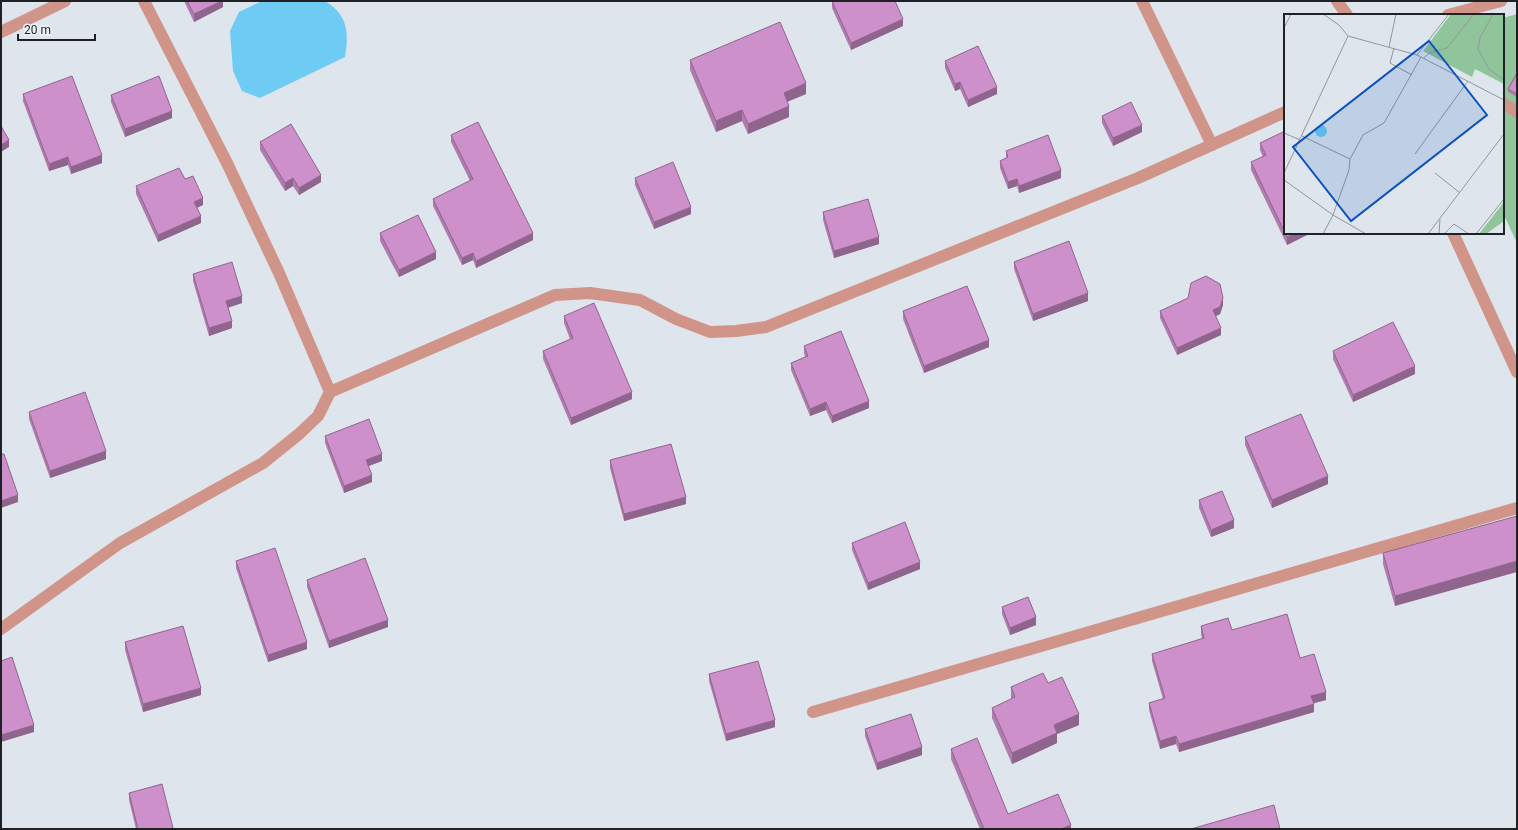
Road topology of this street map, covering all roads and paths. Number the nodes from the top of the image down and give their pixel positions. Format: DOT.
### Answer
graph roads {
  1 [pos="65,1"];
  2 [pos="144,1"];
  3 [pos="1142,1"];
  4 [pos="1337,1"];
  5 [pos="1501,1"];
  6 [pos="1346,14"];
  7 [pos="1452,14"];
  8 [pos="1,32"];
  9 [pos="1504,104"];
  10 [pos="1284,112"];
  11 [pos="1517,112"];
  12 [pos="1212,145"];
  13 [pos="1453,234"];
  14 [pos="1517,372"];
  15 [pos="330,392"];
  16 [pos="1517,508"];
  17 [pos="1,629"];
  18 [pos="813,712"];
  1 -- 8 [label="street"];
  2 -- 15 [label="street"];
  3 -- 12 [label="street"];
  4 -- 6 [label="street"];
  5 -- 7 [label="street"];
  9 -- 11 [label="street"];
  10 -- 12 [label="street"];
  12 -- 15 [label="street"];
  13 -- 14 [label="street"];
  15 -- 17 [label="street"];
  16 -- 18 [label="street"];
}
